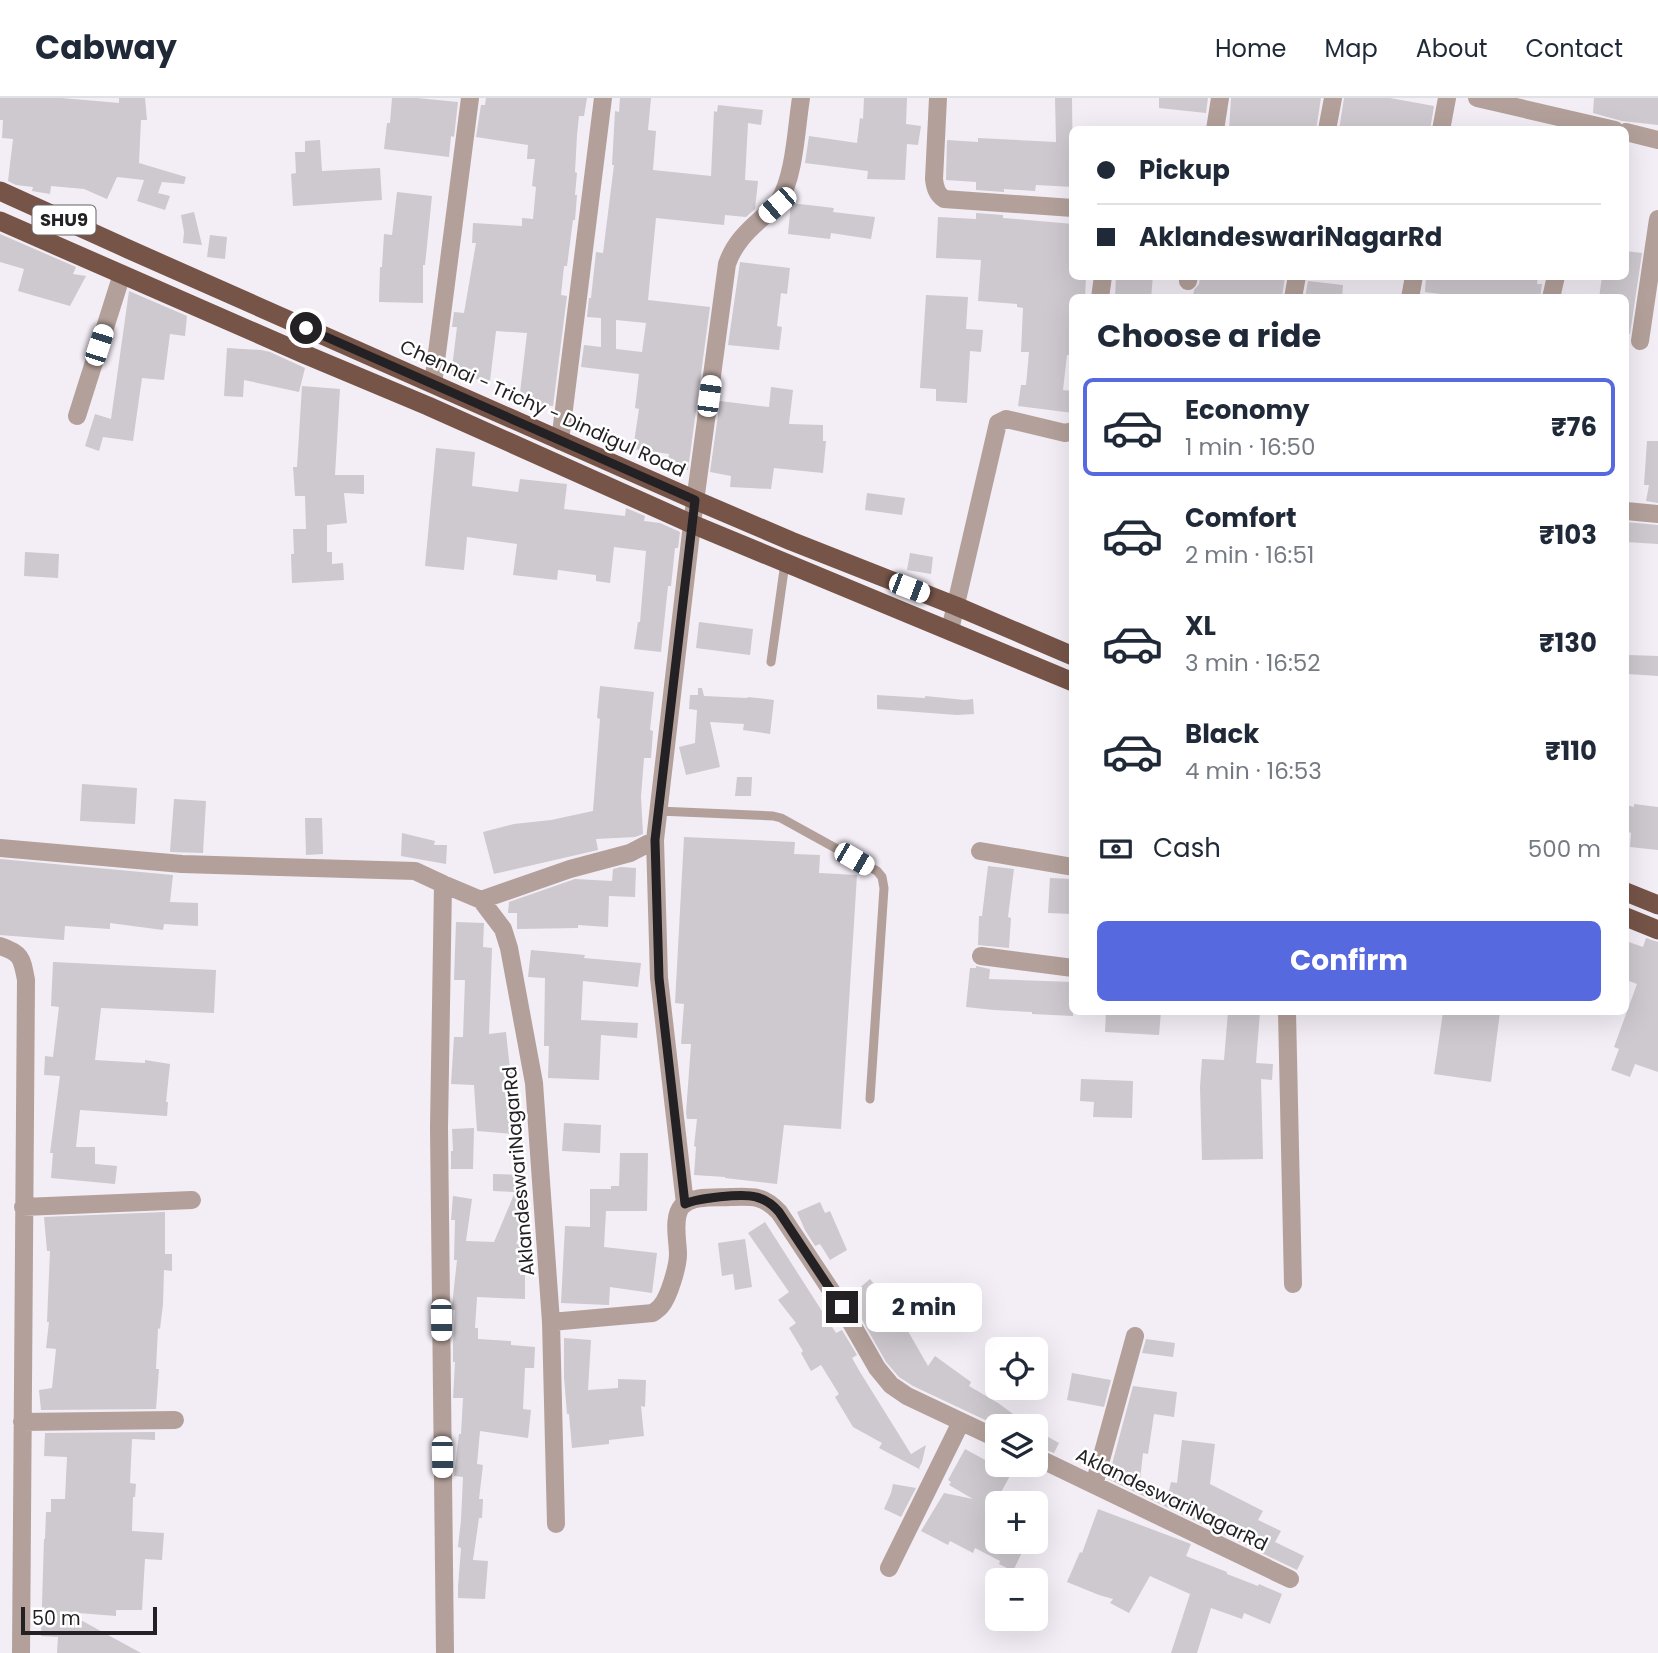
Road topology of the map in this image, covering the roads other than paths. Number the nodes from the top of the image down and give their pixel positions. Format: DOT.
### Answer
graph roads {
  1 [pos="470,98"];
  2 [pos="603,98"];
  3 [pos="801,98"];
  4 [pos="938,98"];
  5 [pos="1220,98"];
  6 [pos="1333,98"];
  7 [pos="1447,98"];
  8 [pos="1477,98"];
  9 [pos="1216,126"];
  10 [pos="1328,126"];
  11 [pos="1442,126"];
  12 [pos="1585,126"];
  13 [pos="1629,133"];
  14 [pos="1658,140"];
  15 [pos="0,191"];
  16 [pos="1069,208"];
  17 [pos="1658,219"];
  18 [pos="0,221"];
  19 [pos="122,274"];
  20 [pos="1640,341"];
  21 [pos="433,384"];
  22 [pos="77,416"];
  23 [pos="1069,432"];
  24 [pos="560,441"];
  25 [pos="695,500"];
  26 [pos="1629,511"];
  27 [pos="1658,514"];
  28 [pos="692,524"];
  29 [pos="785,563"];
  30 [pos="956,606"];
  31 [pos="950,630"];
  32 [pos="1069,654"];
  33 [pos="771,662"];
  34 [pos="1069,680"];
  35 [pos="658,810"];
  36 [pos="655,840"];
  37 [pos="0,848"];
  38 [pos="979,851"];
  39 [pos="1069,866"];
  40 [pos="443,893"];
  41 [pos="1629,893"];
  42 [pos="474,897"];
  43 [pos="1658,905"];
  44 [pos="1629,918"];
  45 [pos="1658,930"];
  46 [pos="0,946"];
  47 [pos="981,956"];
  48 [pos="1069,967"];
  49 [pos="1287,1015"];
  50 [pos="870,1099"];
  51 [pos="192,1200"];
  52 [pos="685,1204"];
  53 [pos="23,1207"];
  54 [pos="1293,1284"];
  55 [pos="551,1322"];
  56 [pos="1135,1336"];
  57 [pos="175,1420"];
  58 [pos="22,1422"];
  59 [pos="961,1422"];
  60 [pos="985,1433"];
  61 [pos="1048,1463"];
  62 [pos="1094,1485"];
  63 [pos="556,1524"];
  64 [pos="889,1568"];
  65 [pos="1290,1579"];
  66 [pos="21,1653"];
  67 [pos="445,1653"];
  1 -- 21 [label="street"];
  2 -- 24 [label="street"];
  3 -- 25 [label="street"];
  4 -- 16 [label="street"];
  5 -- 9 [label="street"];
  6 -- 10 [label="street"];
  7 -- 11 [label="street"];
  8 -- 12 [label="street"];
  13 -- 14 [label="street"];
  15 -- 21 [label="highway, Chennai - Trichy - Dindigul Road / SHU9"];
  17 -- 20 [label="street"];
  18 -- 19 [label="highway, SHU9"];
  19 -- 22 [label="street"];
  19 -- 28 [label="highway, SHU9"];
  21 -- 24 [label="highway, Chennai - Trichy - Dindigul Road"];
  23 -- 30 [label="street"];
  24 -- 25 [label="highway, Chennai - Trichy - Dindigul Road"];
  25 -- 28 [label="street"];
  25 -- 30 [label="highway, Chennai - Trichy - Dindigul Road"];
  26 -- 27 [label="street"];
  28 -- 29 [label="highway, SHU9"];
  28 -- 35 [label="street"];
  29 -- 31 [label="highway, SHU9"];
  29 -- 33 [label="lane"];
  30 -- 31 [label="street"];
  30 -- 32 [label="highway, Chennai - Trichy - Dindigul Road"];
  31 -- 34 [label="highway, SHU9"];
  35 -- 36 [label="street"];
  35 -- 50 [label="lane"];
  36 -- 42 [label="street"];
  36 -- 52 [label="street"];
  37 -- 40 [label="street"];
  38 -- 39 [label="street"];
  40 -- 42 [label="street"];
  40 -- 67 [label="street"];
  41 -- 43 [label="highway"];
  42 -- 55 [label="street, AklandeswariNagarRd"];
  44 -- 45 [label="highway"];
  46 -- 53 [label="street"];
  47 -- 48 [label="street"];
  49 -- 54 [label="street"];
  51 -- 53 [label="street"];
  52 -- 55 [label="street"];
  52 -- 59 [label="street"];
  53 -- 58 [label="street"];
  55 -- 63 [label="street, AklandeswariNagarRd"];
  56 -- 62 [label="street"];
  57 -- 58 [label="street"];
  58 -- 66 [label="street"];
  59 -- 60 [label="street"];
  59 -- 64 [label="street"];
  61 -- 62 [label="street, AklandeswariNagarRd"];
  62 -- 65 [label="street, AklandeswariNagarRd"];
}
